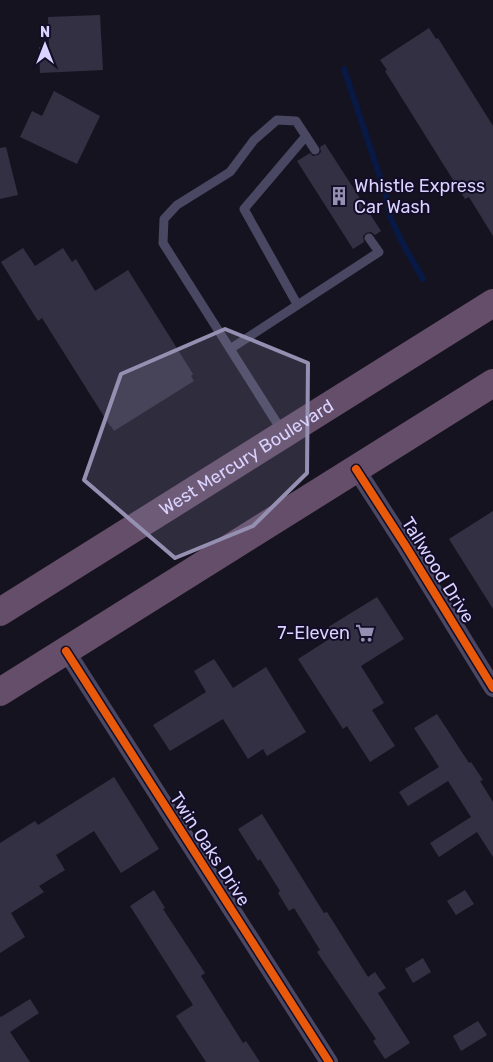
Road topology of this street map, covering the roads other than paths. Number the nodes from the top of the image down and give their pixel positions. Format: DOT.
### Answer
graph roads {
  1 [pos="306,136"];
  2 [pos="315,150"];
  3 [pos="369,238"];
  4 [pos="493,303"];
  5 [pos="297,304"];
  6 [pos="230,349"];
  7 [pos="493,384"];
  8 [pos="283,434"];
  9 [pos="356,469"];
  10 [pos="0,612"];
  11 [pos="66,651"];
  12 [pos="493,688"];
  13 [pos="0,692"];
  14 [pos="329,1062"];
  1 -- 2 [label="lane"];
  1 -- 5 [label="lane"];
  1 -- 6 [label="lane"];
  3 -- 5 [label="lane"];
  4 -- 8 [label="highway, West Mercury Boulevard"];
  5 -- 6 [label="lane"];
  6 -- 8 [label="lane"];
  7 -- 9 [label="highway"];
  8 -- 10 [label="highway, West Mercury Boulevard"];
  9 -- 11 [label="highway"];
  9 -- 12 [label="street, Tallwood Drive"];
  11 -- 13 [label="highway"];
  11 -- 14 [label="street, Twin Oaks Drive"];
}
